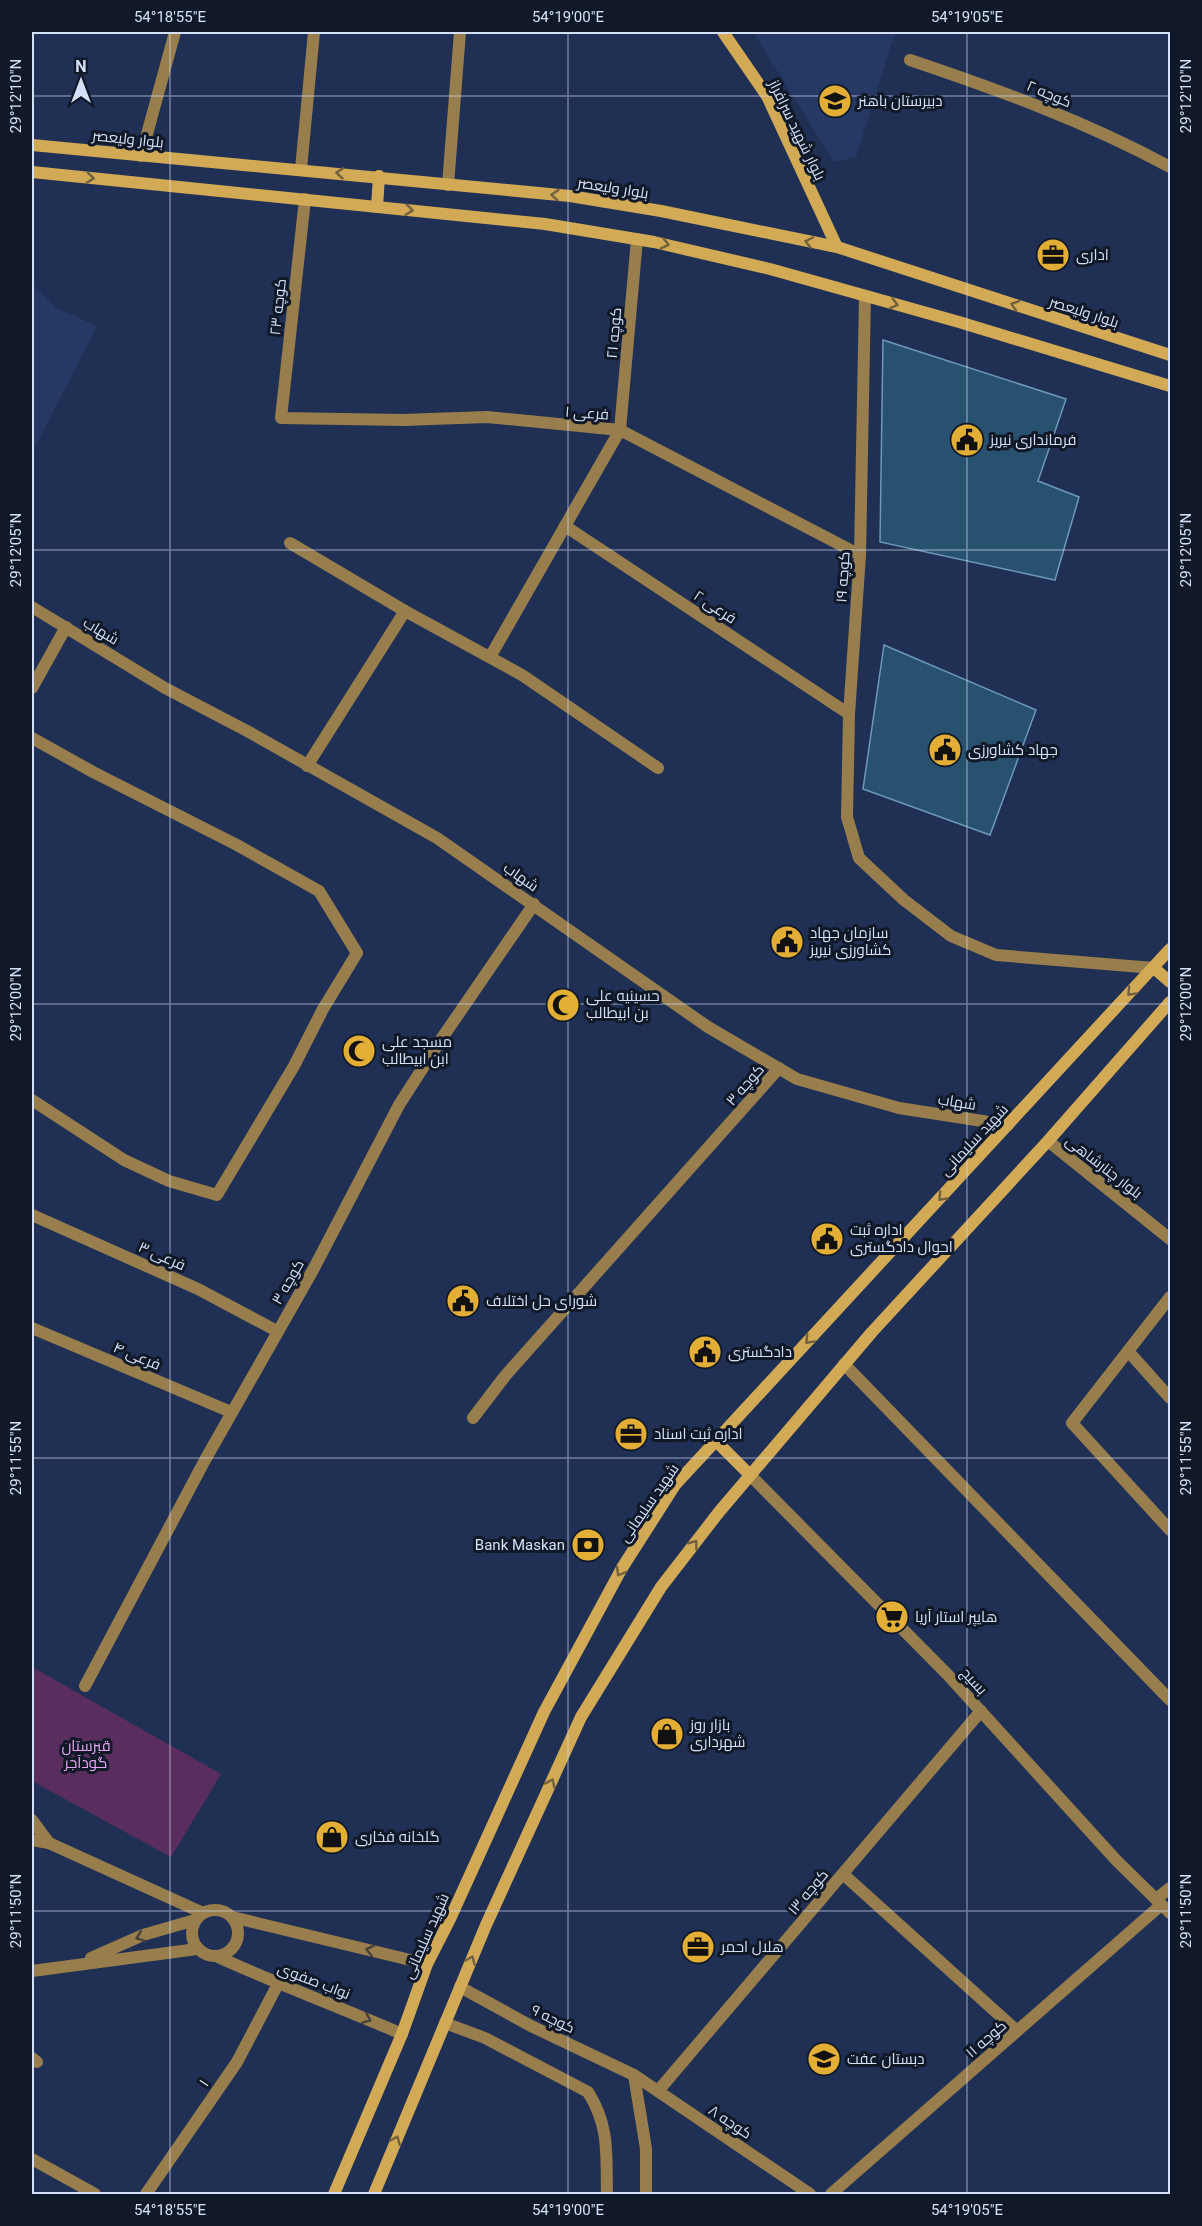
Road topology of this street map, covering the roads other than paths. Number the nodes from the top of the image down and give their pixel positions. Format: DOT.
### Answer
graph roads {
  1 [pos="175,32"];
  2 [pos="314,32"];
  3 [pos="460,32"];
  4 [pos="723,32"];
  5 [pos="910,60"];
  6 [pos="32,145"];
  7 [pos="141,156"];
  8 [pos="1170,167"];
  9 [pos="300,169"];
  10 [pos="32,172"];
  11 [pos="379,177"];
  12 [pos="448,185"];
  13 [pos="304,199"];
  14 [pos="377,207"];
  15 [pos="637,239"];
  16 [pos="837,247"];
  17 [pos="865,296"];
  18 [pos="1170,355"];
  19 [pos="1170,386"];
  20 [pos="281,418"];
  21 [pos="620,430"];
  22 [pos="565,526"];
  23 [pos="290,543"];
  24 [pos="860,555"];
  25 [pos="32,608"];
  26 [pos="405,611"];
  27 [pos="66,627"];
  28 [pos="490,657"];
  29 [pos="32,688"];
  30 [pos="849,714"];
  31 [pos="32,738"];
  32 [pos="307,766"];
  33 [pos="658,768"];
  34 [pos="534,904"];
  35 [pos="1170,949"];
  36 [pos="1154,968"];
  37 [pos="1170,982"];
  38 [pos="1170,1002"];
  39 [pos="779,1068"];
  40 [pos="32,1100"];
  41 [pos="1008,1125"];
  42 [pos="1048,1141"];
  43 [pos="32,1215"];
  44 [pos="1170,1239"];
  45 [pos="1170,1297"];
  46 [pos="32,1328"];
  47 [pos="277,1331"];
  48 [pos="1128,1351"];
  49 [pos="844,1365"];
  50 [pos="1170,1398"];
  51 [pos="231,1412"];
  52 [pos="472,1418"];
  53 [pos="716,1441"];
  54 [pos="750,1475"];
  55 [pos="1170,1530"];
  56 [pos="86,1686"];
  57 [pos="1170,1700"];
  58 [pos="981,1712"];
  59 [pos="32,1820"];
  60 [pos="32,1840"];
  61 [pos="48,1843"];
  62 [pos="843,1874"];
  63 [pos="1170,1888"];
  64 [pos="1163,1906"];
  65 [pos="199,1916"];
  66 [pos="232,1917"];
  67 [pos="197,1949"];
  68 [pos="216,1956"];
  69 [pos="427,1964"];
  70 [pos="76,1965"];
  71 [pos="32,1971"];
  72 [pos="278,1984"];
  73 [pos="460,1987"];
  74 [pos="445,2023"];
  75 [pos="1017,2031"];
  76 [pos="402,2034"];
  77 [pos="634,2075"];
  78 [pos="658,2091"];
  79 [pos="32,2159"];
  80 [pos="95,2194"];
  81 [pos="146,2194"];
  82 [pos="334,2194"];
  83 [pos="374,2194"];
  84 [pos="607,2194"];
  85 [pos="646,2194"];
  86 [pos="810,2194"];
  87 [pos="831,2194"];
  1 -- 7 [label="street"];
  2 -- 9 [label="street"];
  3 -- 12 [label="street"];
  4 -- 16 [label="main road, بلوار شهید سرافراز"];
  5 -- 8 [label="street, کوچه ۲"];
  6 -- 7 [label="main road, بلوار ولیعصر"];
  7 -- 9 [label="main road, بلوار ولیعصر"];
  11 -- 9 [label="main road, بلوار ولیعصر, one-way"];
  10 -- 13 [label="main road, one-way"];
  11 -- 12 [label="main road, بلوار ولیعصر"];
  11 -- 14 [label="main road"];
  16 -- 12 [label="main road, بلوار ولیعصر, one-way"];
  13 -- 14 [label="main road"];
  13 -- 20 [label="street, کوچه ۲۳"];
  14 -- 15 [label="main road, one-way"];
  15 -- 17 [label="main road, one-way"];
  15 -- 21 [label="street, کوچه ۲۱"];
  18 -- 16 [label="main road, بلوار ولیعصر, one-way"];
  17 -- 19 [label="main road, one-way"];
  17 -- 24 [label="street, کوچه ۱۹"];
  20 -- 21 [label="street, فرعی ۱"];
  21 -- 22 [label="street"];
  21 -- 24 [label="street, فرعی ۱"];
  22 -- 28 [label="street"];
  22 -- 30 [label="street, فرعی ۲"];
  23 -- 26 [label="street"];
  24 -- 30 [label="street, کوچه ۱۹"];
  25 -- 27 [label="street, شهاب"];
  26 -- 28 [label="street"];
  26 -- 32 [label="street"];
  27 -- 29 [label="street"];
  27 -- 32 [label="street, شهاب"];
  28 -- 33 [label="street"];
  30 -- 36 [label="street, کوچه ۱۹"];
  31 -- 40 [label="street"];
  32 -- 34 [label="street, شهاب"];
  34 -- 39 [label="street, شهاب"];
  34 -- 47 [label="street, کوچه ۳"];
  35 -- 36 [label="main road, شهید سلیمانی"];
  36 -- 37 [label="main road"];
  36 -- 41 [label="main road, شهید سلیمانی, one-way"];
  38 -- 42 [label="main road"];
  39 -- 41 [label="street, شهاب"];
  39 -- 52 [label="street, کوچه ۳"];
  41 -- 53 [label="main road, شهید سلیمانی, one-way"];
  42 -- 44 [label="street, بلوار چنارشاهی"];
  42 -- 49 [label="main road"];
  43 -- 47 [label="street, فرعی ۳"];
  45 -- 48 [label="street"];
  46 -- 51 [label="street, فرعی ۴"];
  47 -- 51 [label="street, کوچه ۳"];
  48 -- 50 [label="street"];
  48 -- 55 [label="street"];
  49 -- 54 [label="main road"];
  49 -- 57 [label="street"];
  51 -- 56 [label="street, کوچه ۳"];
  53 -- 54 [label="main road"];
  53 -- 69 [label="main road, شهید سلیمانی, one-way"];
  54 -- 58 [label="street, بسیج"];
  73 -- 54 [label="main road, one-way"];
  58 -- 62 [label="street, کوچه ۱۳"];
  58 -- 64 [label="street, بسیج"];
  59 -- 61 [label="street"];
  60 -- 61 [label="street"];
  61 -- 65 [label="street"];
  62 -- 75 [label="street"];
  62 -- 78 [label="street, کوچه ۱۳"];
  63 -- 64 [label="street, کوچه ۱۱"];
  64 -- 75 [label="street, کوچه ۱۱"];
  65 -- 66 [label="street"];
  65 -- 67 [label="street"];
  65 -- 70 [label="street, one-way"];
  66 -- 68 [label="street"];
  69 -- 66 [label="street, one-way"];
  67 -- 68 [label="street"];
  67 -- 70 [label="street"];
  68 -- 72 [label="street, نواب صفوی"];
  69 -- 76 [label="main road, شهید سلیمانی"];
  70 -- 71 [label="street"];
  72 -- 76 [label="street, نواب صفوی, one-way"];
  72 -- 81 [label="street, ۱"];
  73 -- 74 [label="main road"];
  73 -- 77 [label="street, کوچه ۹"];
  83 -- 74 [label="main road, one-way"];
  74 -- 84 [label="street"];
  75 -- 87 [label="street, کوچه ۱۱"];
  76 -- 82 [label="main road, شهید سلیمانی"];
  77 -- 78 [label="street, کوچه ۸"];
  77 -- 85 [label="street"];
  78 -- 86 [label="street, کوچه ۸"];
  79 -- 80 [label="street"];
}
